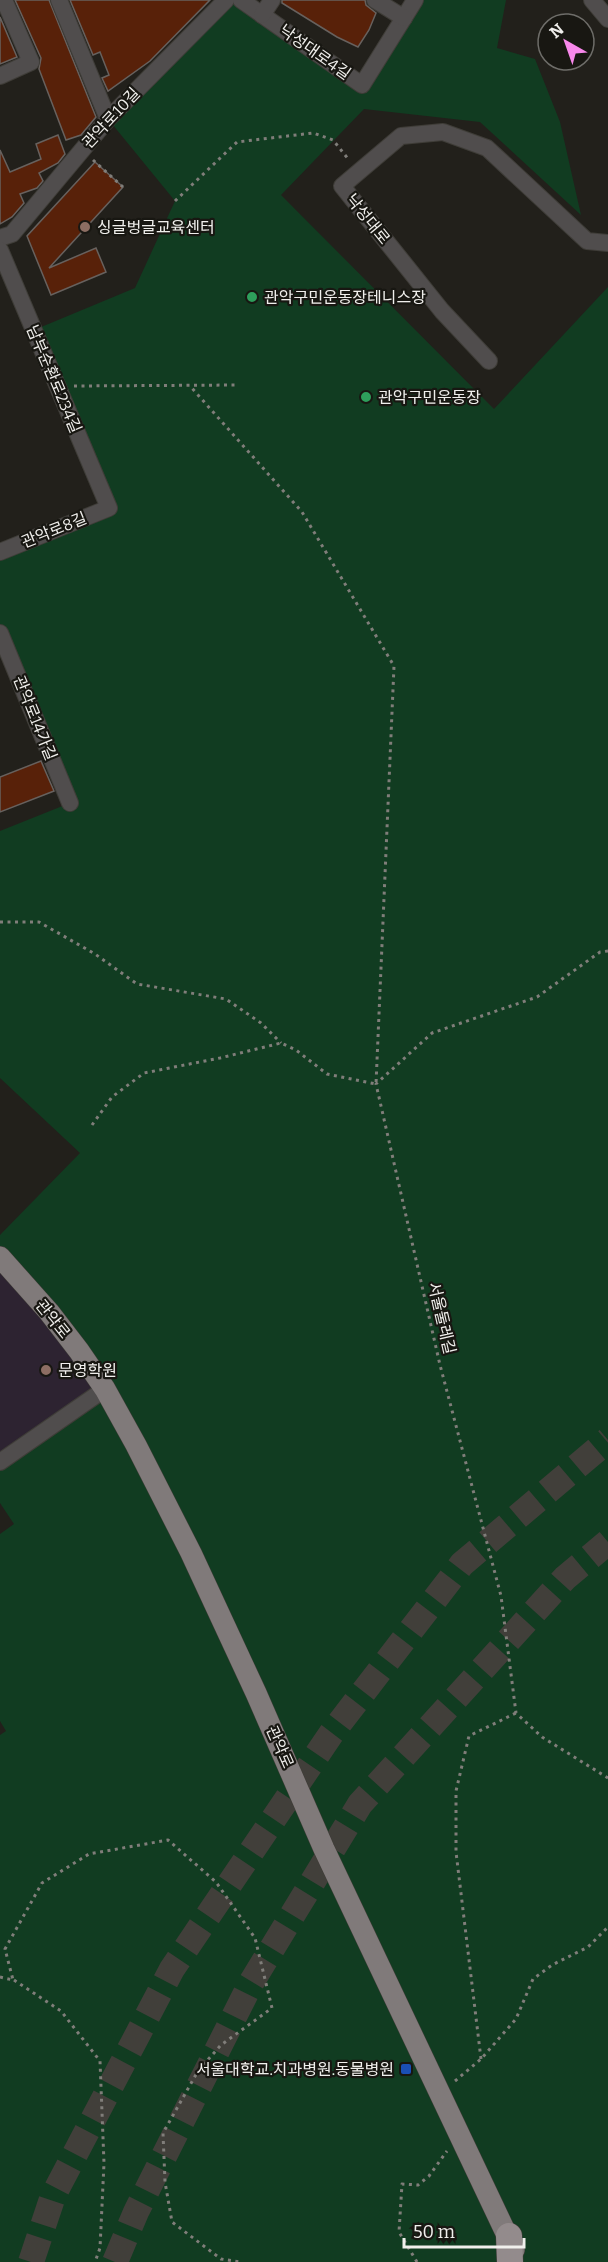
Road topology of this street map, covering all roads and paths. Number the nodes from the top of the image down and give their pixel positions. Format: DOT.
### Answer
graph roads {
  1 [pos="4,0"];
  2 [pos="59,0"];
  3 [pos="226,0"];
  4 [pos="242,0"];
  5 [pos="272,0"];
  6 [pos="375,0"];
  7 [pos="416,0"];
  8 [pos="592,0"];
  9 [pos="262,15"];
  10 [pos="404,18"];
  11 [pos="608,18"];
  12 [pos="0,76"];
  13 [pos="108,119"];
  14 [pos="82,150"];
  15 [pos="358,172"];
  16 [pos="123,187"];
  17 [pos="175,201"];
  18 [pos="0,238"];
  19 [pos="608,243"];
  20 [pos="0,250"];
  21 [pos="489,361"];
  22 [pos="238,385"];
  23 [pos="57,386"];
  24 [pos="190,386"];
  25 [pos="109,508"];
  26 [pos="0,552"];
  27 [pos="0,633"];
  28 [pos="70,803"];
  29 [pos="0,922"];
  30 [pos="608,951"];
  31 [pos="281,1043"];
  32 [pos="376,1084"];
  33 [pos="92,1125"];
  34 [pos="0,1257"];
  35 [pos="105,1389"];
  36 [pos="0,1462"];
  37 [pos="516,1713"];
  38 [pos="608,1778"];
  39 [pos="608,1927"];
  40 [pos="0,1977"];
  41 [pos="13,1980"];
  42 [pos="481,2060"];
  43 [pos="440,2093"];
  44 [pos="459,2132"];
  45 [pos="509,2236"];
  46 [pos="95,2262"];
  47 [pos="240,2262"];
  48 [pos="417,2262"];
  49 [pos="510,2262"];
  50 [pos="519,2262"];
  1 -- 12 [label="street"];
  2 -- 13 [label="street"];
  3 -- 13 [label="street, 관악로10길"];
  4 -- 9 [label="street, 낙성대로4길"];
  5 -- 9 [label="street, 낙성대로4길"];
  6 -- 10 [label="street"];
  7 -- 10 [label="street, 낙성대로4길"];
  8 -- 11 [label="street"];
  9 -- 10 [label="street, 낙성대로4길"];
  13 -- 14 [label="street, 관악로10길"];
  14 -- 16 [label="path"];
  14 -- 18 [label="street, 관악로10길"];
  15 -- 17 [label="path"];
  15 -- 19 [label="street, 낙성대로"];
  15 -- 21 [label="street, 낙성대로"];
  20 -- 23 [label="street, 남부순환로234길"];
  22 -- 24 [label="path"];
  23 -- 24 [label="path"];
  23 -- 25 [label="street, 남부순환로234길"];
  24 -- 32 [label="path, 서울둘레길"];
  25 -- 26 [label="street, 관악로8길"];
  27 -- 28 [label="street, 관악로14가길"];
  29 -- 31 [label="path"];
  30 -- 32 [label="path"];
  31 -- 32 [label="path"];
  31 -- 33 [label="path"];
  32 -- 37 [label="path, 서울둘레길"];
  34 -- 35 [label="main road, 관악로"];
  35 -- 36 [label="street"];
  35 -- 43 [label="main road, 관악로"];
  37 -- 38 [label="path"];
  37 -- 42 [label="path"];
  39 -- 42 [label="path"];
  40 -- 41 [label="path"];
  41 -- 46 [label="path"];
  41 -- 47 [label="path"];
  42 -- 43 [label="path"];
  43 -- 44 [label="main road, 관악로"];
  44 -- 45 [label="main road, 관악로"];
  44 -- 48 [label="path"];
  45 -- 49 [label="highway"];
  45 -- 50 [label="main road, 관악로"];
}
